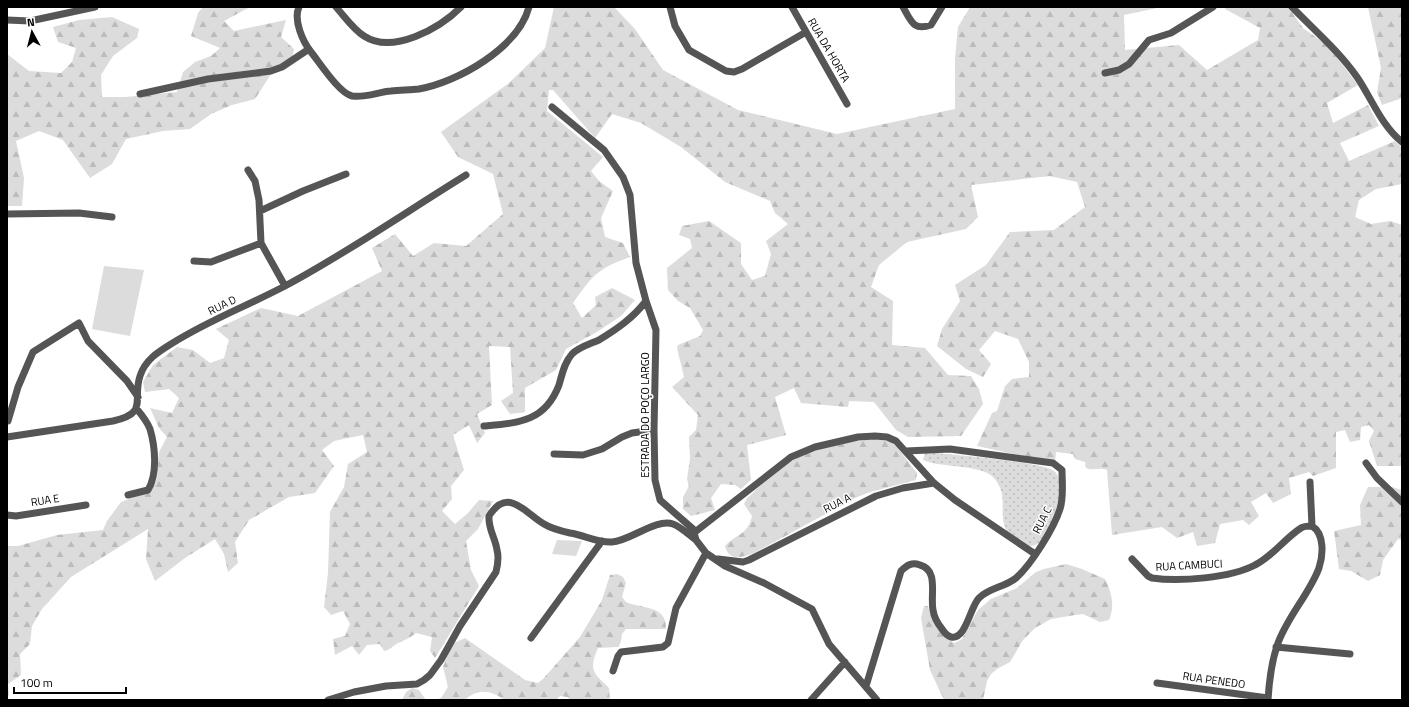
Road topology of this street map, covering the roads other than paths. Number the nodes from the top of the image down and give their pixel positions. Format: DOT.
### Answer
graph roads {
  1 [pos="94,7"];
  2 [pos="300,7"];
  3 [pos="336,7"];
  4 [pos="461,7"];
  5 [pos="529,7"];
  6 [pos="670,7"];
  7 [pos="792,7"];
  8 [pos="903,7"];
  9 [pos="942,7"];
  10 [pos="1213,7"];
  11 [pos="1292,7"];
  12 [pos="7,20"];
  13 [pos="806,32"];
  14 [pos="309,49"];
  15 [pos="1105,73"];
  16 [pos="140,94"];
  17 [pos="847,104"];
  18 [pos="552,107"];
  19 [pos="1402,142"];
  20 [pos="248,170"];
  21 [pos="346,174"];
  22 [pos="466,175"];
  23 [pos="260,211"];
  24 [pos="7,214"];
  25 [pos="112,217"];
  26 [pos="261,243"];
  27 [pos="194,261"];
  28 [pos="285,286"];
  29 [pos="646,301"];
  30 [pos="138,397"];
  31 [pos="136,408"];
  32 [pos="7,422"];
  33 [pos="484,426"];
  34 [pos="654,430"];
  35 [pos="7,437"];
  36 [pos="906,450"];
  37 [pos="554,454"];
  38 [pos="1366,463"];
  39 [pos="1310,482"];
  40 [pos="934,483"];
  41 [pos="128,495"];
  42 [pos="1402,502"];
  43 [pos="86,505"];
  44 [pos="7,515"];
  45 [pos="1312,526"];
  46 [pos="695,532"];
  47 [pos="696,540"];
  48 [pos="602,541"];
  49 [pos="706,553"];
  50 [pos="1035,554"];
  51 [pos="715,559"];
  52 [pos="1132,559"];
  53 [pos="531,638"];
  54 [pos="1276,648"];
  55 [pos="1350,654"];
  56 [pos="845,662"];
  57 [pos="613,671"];
  58 [pos="1157,683"];
  59 [pos="866,686"];
  60 [pos="1268,699"];
  61 [pos="328,700"];
  62 [pos="811,700"];
  63 [pos="877,700"];
  1 -- 12 [label="street"];
  2 -- 14 [label="street"];
  3 -- 4 [label="street"];
  5 -- 14 [label="street"];
  6 -- 13 [label="street"];
  7 -- 13 [label="street, RUA DA HORTA"];
  8 -- 9 [label="street"];
  10 -- 15 [label="street"];
  11 -- 19 [label="street"];
  13 -- 17 [label="street, RUA DA HORTA"];
  14 -- 16 [label="street"];
  18 -- 29 [label="street, ESTRADA DO POÇO LARGO"];
  20 -- 23 [label="street"];
  21 -- 23 [label="street"];
  22 -- 28 [label="street, RUA D"];
  23 -- 26 [label="street"];
  24 -- 25 [label="street"];
  26 -- 27 [label="street"];
  26 -- 28 [label="street"];
  28 -- 30 [label="street, RUA D"];
  29 -- 33 [label="street"];
  29 -- 34 [label="street, ESTRADA DO POÇO LARGO"];
  30 -- 31 [label="street, RUA D"];
  30 -- 32 [label="street"];
  31 -- 35 [label="street"];
  31 -- 41 [label="street"];
  34 -- 37 [label="street"];
  34 -- 46 [label="street, ESTRADA DO POÇO LARGO"];
  36 -- 40 [label="street"];
  36 -- 46 [label="street"];
  36 -- 50 [label="street, RUA C"];
  38 -- 42 [label="street"];
  39 -- 45 [label="street"];
  40 -- 50 [label="street"];
  40 -- 51 [label="street, RUA A"];
  43 -- 44 [label="street, RUA E"];
  45 -- 52 [label="street, RUA CAMBUCI"];
  45 -- 54 [label="street"];
  46 -- 47 [label="street"];
  47 -- 48 [label="street"];
  47 -- 49 [label="street"];
  48 -- 53 [label="street"];
  48 -- 61 [label="street"];
  49 -- 51 [label="street"];
  49 -- 57 [label="street"];
  50 -- 59 [label="street, RUA C"];
  51 -- 56 [label="street"];
  54 -- 55 [label="street"];
  54 -- 60 [label="street"];
  56 -- 59 [label="street"];
  56 -- 62 [label="street"];
  58 -- 60 [label="street, RUA PENEDO"];
  59 -- 63 [label="street"];
}
